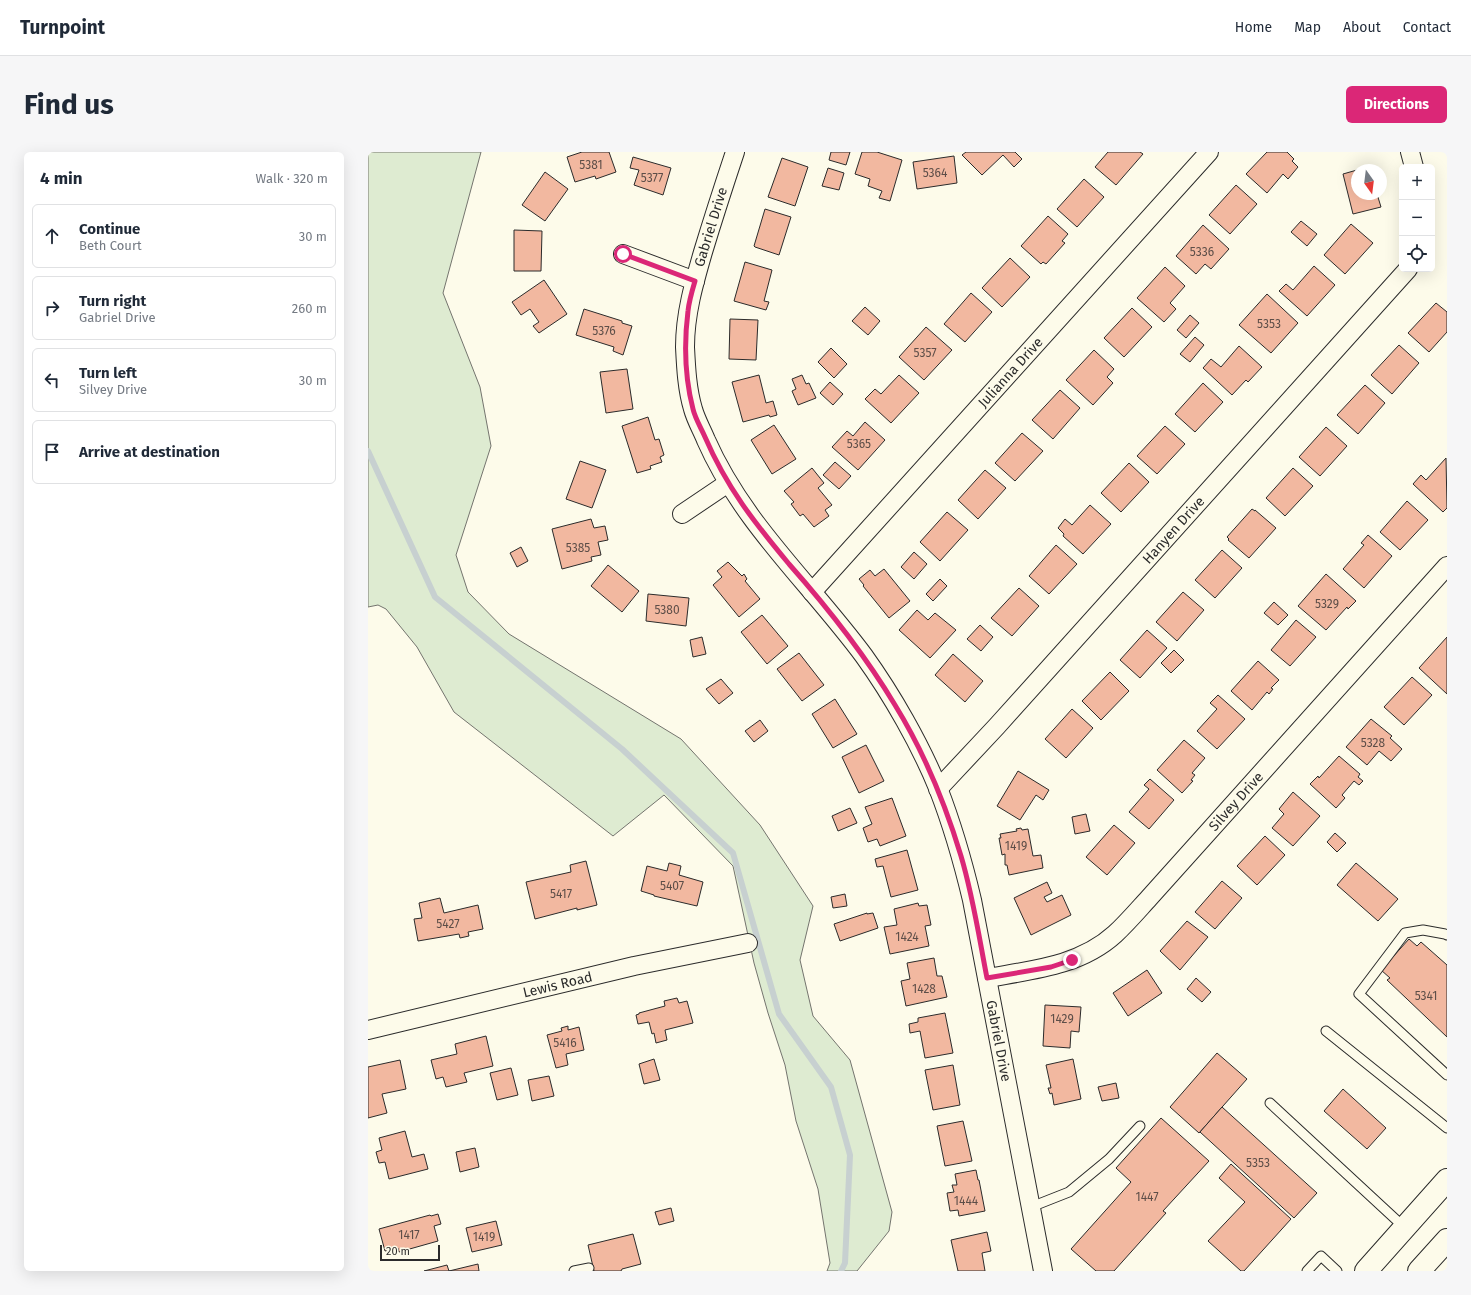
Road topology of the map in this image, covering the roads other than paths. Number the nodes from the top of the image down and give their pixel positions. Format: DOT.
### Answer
graph roads {
  1 [pos="735,152"];
  2 [pos="1209,152"];
  3 [pos="1410,152"];
  4 [pos="1413,164"];
  5 [pos="623,254"];
  6 [pos="1405,272"];
  7 [pos="695,281"];
  8 [pos="728,483"];
  9 [pos="682,514"];
  10 [pos="1447,566"];
  11 [pos="812,592"];
  12 [pos="938,789"];
  13 [pos="1447,936"];
  14 [pos="748,943"];
  15 [pos="987,978"];
  16 [pos="368,1030"];
  17 [pos="1326,1031"];
  18 [pos="1447,1075"];
  19 [pos="1270,1103"];
  20 [pos="1140,1126"];
  21 [pos="1447,1128"];
  22 [pos="1447,1180"];
  23 [pos="1031,1207"];
  24 [pos="1404,1228"];
  25 [pos="1447,1240"];
  26 [pos="589,1268"];
  27 [pos="574,1271"];
  28 [pos="1043,1271"];
  29 [pos="1307,1271"];
  30 [pos="1337,1271"];
  31 [pos="1366,1271"];
  32 [pos="1419,1271"];
  1 -- 7 [label="street, Gabriel Drive"];
  2 -- 11 [label="street, Julianna Drive"];
  3 -- 4 [label="street"];
  5 -- 7 [label="street"];
  6 -- 12 [label="street, Hanyen Drive"];
  7 -- 8 [label="street, Gabriel Drive"];
  8 -- 9 [label="street"];
  8 -- 11 [label="street, Gabriel Drive"];
  10 -- 15 [label="street, Silvey Drive"];
  11 -- 12 [label="street, Gabriel Drive"];
  12 -- 15 [label="street, Gabriel Drive"];
  13 -- 18 [label="lane"];
  14 -- 16 [label="street, Lewis Road"];
  15 -- 23 [label="street, Gabriel Drive"];
  17 -- 21 [label="lane"];
  19 -- 24 [label="lane"];
  20 -- 23 [label="lane"];
  22 -- 24 [label="main road"];
  23 -- 28 [label="street, Gabriel Drive"];
  24 -- 31 [label="main road"];
  25 -- 32 [label="main road"];
  26 -- 27 [label="lane"];
  29 -- 30 [label="lane"];
}
